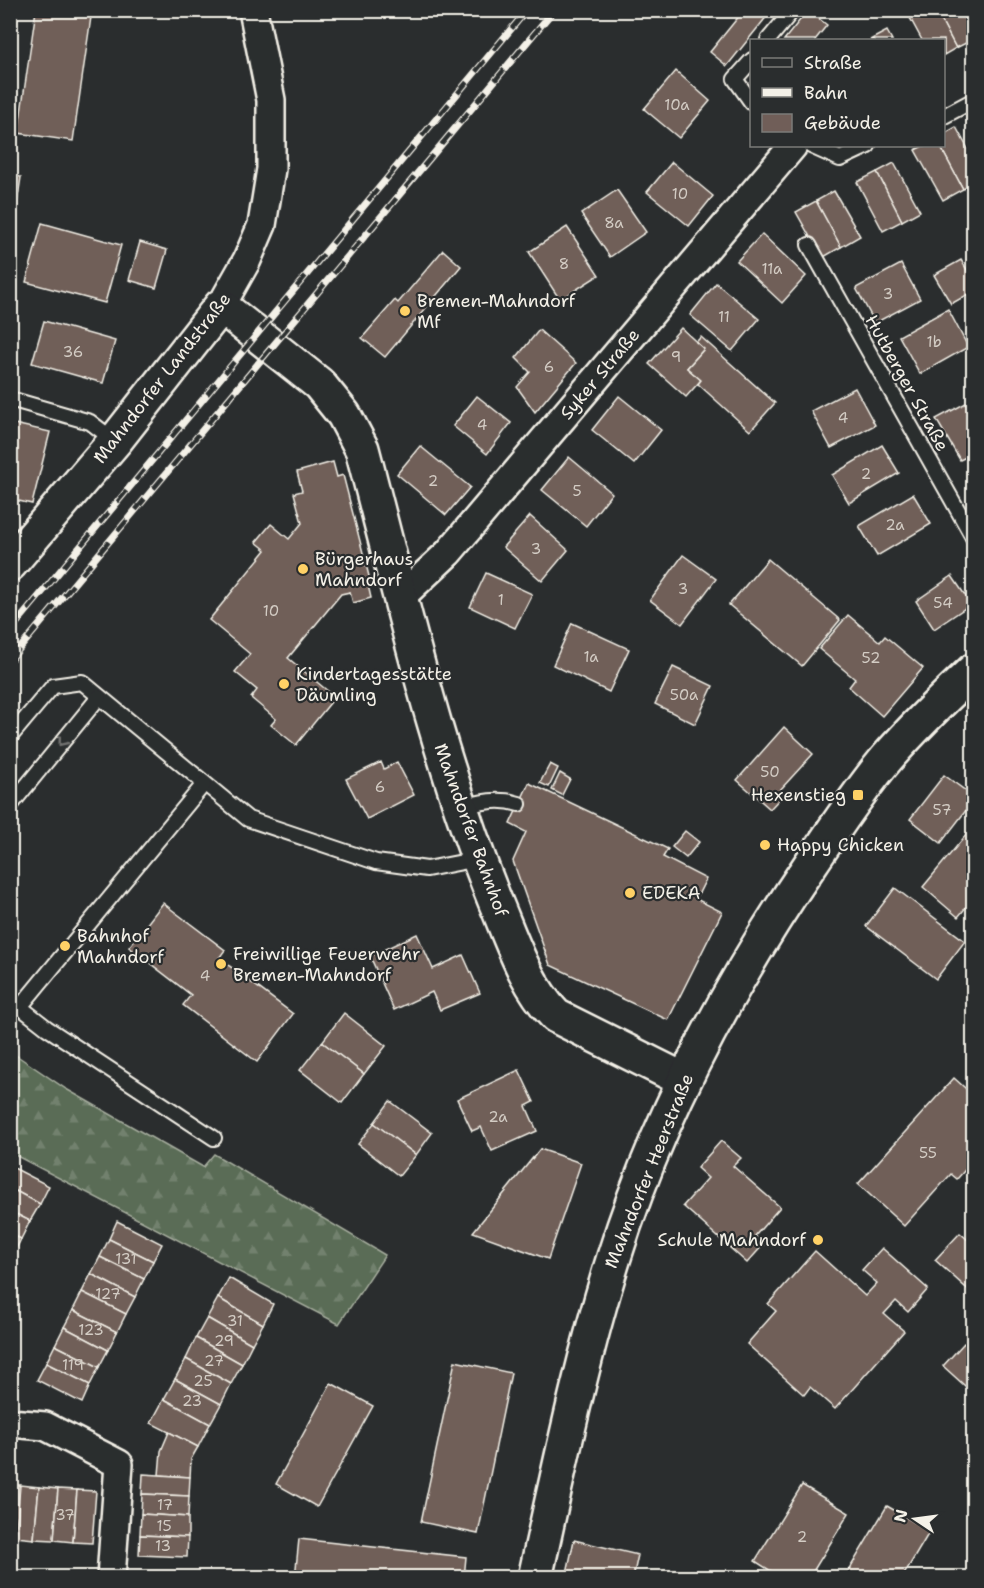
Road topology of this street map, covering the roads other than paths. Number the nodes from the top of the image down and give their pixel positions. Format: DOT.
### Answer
graph roads {
  1 [pos="253,10"];
  2 [pos="793,10"];
  3 [pos="769,39"];
  4 [pos="750,62"];
  5 [pos="750,100"];
  6 [pos="974,100"];
  7 [pos="945,115"];
  8 [pos="792,147"];
  9 [pos="866,147"];
  10 [pos="809,245"];
  11 [pos="221,306"];
  12 [pos="10,399"];
  13 [pos="115,441"];
  14 [pos="974,539"];
  15 [pos="10,564"];
  16 [pos="401,597"];
  17 [pos="974,670"];
  18 [pos="99,697"];
  19 [pos="10,737"];
  20 [pos="204,784"];
  21 [pos="519,804"];
  22 [pos="10,806"];
  23 [pos="460,809"];
  24 [pos="478,859"];
  25 [pos="15,1003"];
  26 [pos="684,1080"];
  27 [pos="214,1138"];
  28 [pos="10,1423"];
  29 [pos="111,1578"];
  30 [pos="535,1578"];
  1 -- 11 [label="street, Mahndorfer Landstraße"];
  2 -- 3 [label="lane"];
  4 -- 5 [label="lane"];
  6 -- 7 [label="lane"];
  8 -- 9 [label="lane"];
  8 -- 16 [label="street, Syker Straße"];
  10 -- 14 [label="lane, Hutberger Straße"];
  11 -- 13 [label="street, Mahndorfer Landstraße"];
  11 -- 16 [label="street, Mahndorfer Bahnhof"];
  12 -- 13 [label="lane"];
  13 -- 15 [label="street, Mahndorfer Landstraße"];
  16 -- 23 [label="street, Mahndorfer Bahnhof"];
  17 -- 26 [label="street, Mahndorfer Heerstraße"];
  18 -- 19 [label="lane"];
  18 -- 20 [label="lane"];
  18 -- 22 [label="lane, one-way"];
  20 -- 24 [label="lane"];
  20 -- 25 [label="lane"];
  21 -- 23 [label="lane"];
  23 -- 24 [label="street, Mahndorfer Bahnhof"];
  24 -- 26 [label="street, Mahndorfer Bahnhof"];
  25 -- 27 [label="lane"];
  26 -- 30 [label="street, Mahndorfer Heerstraße"];
  28 -- 29 [label="street"];
}
